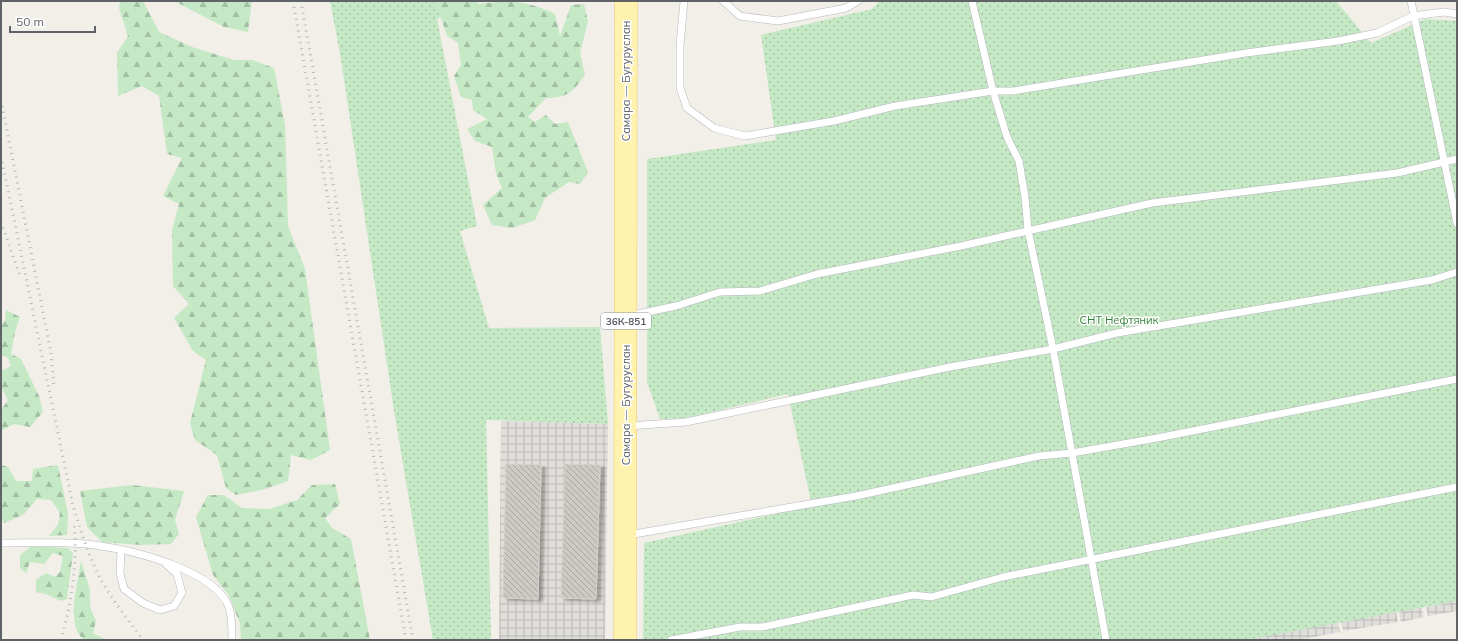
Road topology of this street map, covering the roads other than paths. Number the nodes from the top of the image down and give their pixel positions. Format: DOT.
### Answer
graph roads {
  1 [pos="626,1"];
  2 [pos="684,1"];
  3 [pos="723,1"];
  4 [pos="858,1"];
  5 [pos="972,1"];
  6 [pos="1410,1"];
  7 [pos="1457,14"];
  8 [pos="1414,16"];
  9 [pos="993,91"];
  10 [pos="1457,158"];
  11 [pos="1445,163"];
  12 [pos="1457,223"];
  13 [pos="1028,230"];
  14 [pos="1457,272"];
  15 [pos="626,316"];
  16 [pos="1053,349"];
  17 [pos="1457,379"];
  18 [pos="626,426"];
  19 [pos="1072,453"];
  20 [pos="1457,487"];
  21 [pos="626,536"];
  22 [pos="1,543"];
  23 [pos="121,551"];
  24 [pos="1092,558"];
  25 [pos="164,562"];
  26 [pos="232,640"];
  27 [pos="625,640"];
  28 [pos="670,640"];
  29 [pos="1106,640"];
  1 -- 15 [label="main road, Самара — Бугуруслан / 36К-851"];
  2 -- 9 [label="lane"];
  3 -- 4 [label="lane"];
  5 -- 9 [label="lane"];
  6 -- 8 [label="lane"];
  7 -- 8 [label="lane"];
  8 -- 9 [label="lane"];
  8 -- 11 [label="lane"];
  9 -- 13 [label="lane"];
  10 -- 11 [label="lane"];
  11 -- 12 [label="lane"];
  11 -- 13 [label="lane"];
  13 -- 15 [label="lane"];
  13 -- 16 [label="lane"];
  14 -- 16 [label="lane"];
  15 -- 18 [label="main road, Самара — Бугуруслан / 36К-851"];
  16 -- 18 [label="lane"];
  16 -- 19 [label="lane"];
  17 -- 19 [label="lane"];
  18 -- 21 [label="main road, Самара — Бугуруслан / 36К-851"];
  19 -- 21 [label="lane"];
  19 -- 24 [label="lane"];
  20 -- 24 [label="lane"];
  21 -- 27 [label="main road, Самара — Бугуруслан / 36К-851"];
  22 -- 23 [label="lane"];
  23 -- 25 [label="lane"];
  23 -- 25 [label="lane"];
  24 -- 28 [label="lane"];
  24 -- 29 [label="lane"];
  25 -- 26 [label="lane"];
}
